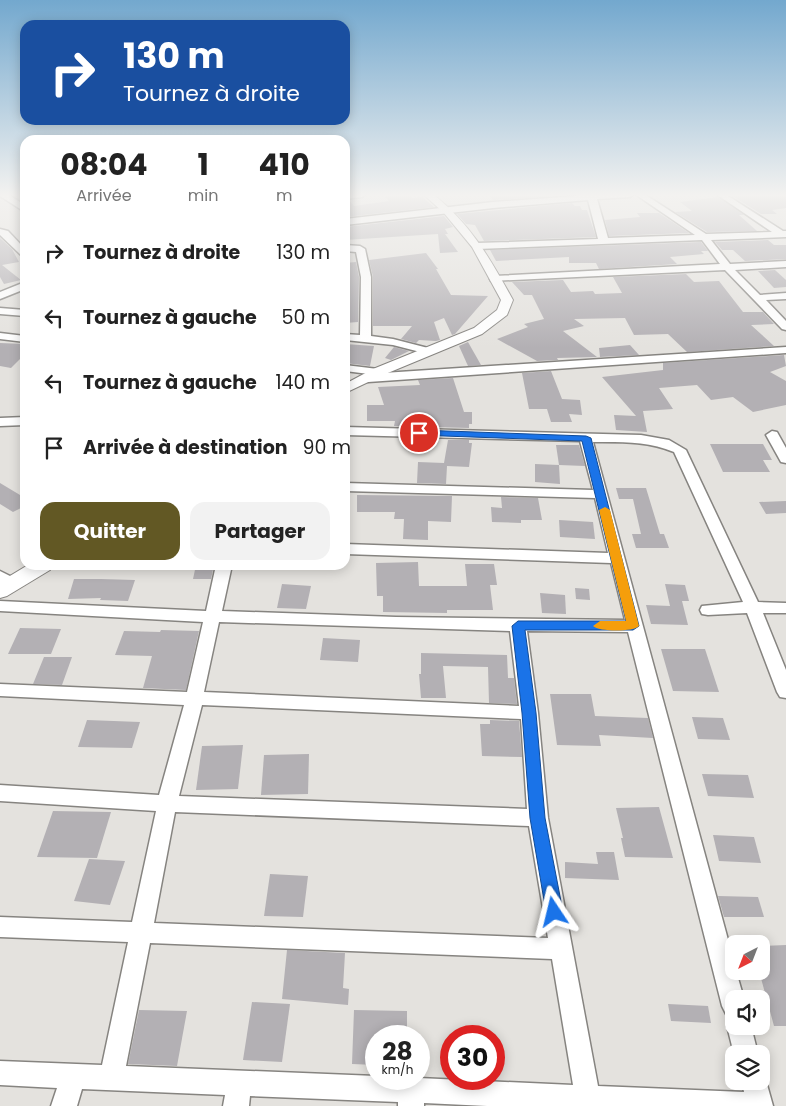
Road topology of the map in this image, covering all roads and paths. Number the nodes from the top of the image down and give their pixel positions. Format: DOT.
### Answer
graph roads {
  1 [pos="476,246"];
  2 [pos="488,246"];
  3 [pos="711,246"];
  4 [pos="350,248"];
  5 [pos="786,264"];
  6 [pos="728,267"];
  7 [pos="495,279"];
  8 [pos="20,287"];
  9 [pos="0,296"];
  10 [pos="786,296"];
  11 [pos="756,298"];
  12 [pos="0,311"];
  13 [pos="20,313"];
  14 [pos="786,326"];
  15 [pos="0,336"];
  16 [pos="350,337"];
  17 [pos="20,338"];
  18 [pos="365,338"];
  19 [pos="786,350"];
  20 [pos="428,351"];
  21 [pos="350,369"];
  22 [pos="373,375"];
  23 [pos="350,387"];
  24 [pos="20,421"];
  25 [pos="0,422"];
  26 [pos="350,431"];
  27 [pos="772,435"];
  28 [pos="586,438"];
  29 [pos="786,459"];
  30 [pos="350,487"];
  31 [pos="601,494"];
  32 [pos="350,548"];
  33 [pos="616,558"];
  34 [pos="32,570"];
  35 [pos="223,570"];
  36 [pos="4,583"];
  37 [pos="0,606"];
  38 [pos="753,607"];
  39 [pos="786,608"];
  40 [pos="708,610"];
  41 [pos="213,618"];
  42 [pos="518,626"];
  43 [pos="633,626"];
  44 [pos="0,690"];
  45 [pos="786,692"];
  46 [pos="194,700"];
  47 [pos="529,713"];
  48 [pos="0,794"];
  49 [pos="167,804"];
  50 [pos="538,818"];
  51 [pos="0,927"];
  52 [pos="141,933"];
  53 [pos="561,949"];
  54 [pos="730,990"];
  55 [pos="0,1073"];
  56 [pos="73,1076"];
  57 [pos="112,1077"];
  58 [pos="756,1090"];
  59 [pos="238,1094"];
  60 [pos="411,1098"];
  61 [pos="589,1102"];
  62 [pos="64,1106"];
  63 [pos="760,1106"];
  1 -- 2 [label="street"];
  1 -- 7 [label="street"];
  3 -- 6 [label="street"];
  4 -- 18 [label="street"];
  5 -- 6 [label="street"];
  6 -- 7 [label="street"];
  6 -- 11 [label="street"];
  7 -- 20 [label="street"];
  8 -- 9 [label="street"];
  10 -- 11 [label="street"];
  11 -- 14 [label="street"];
  12 -- 13 [label="street"];
  15 -- 17 [label="street"];
  16 -- 18 [label="street"];
  18 -- 20 [label="street"];
  19 -- 22 [label="street"];
  20 -- 22 [label="street"];
  21 -- 22 [label="street"];
  22 -- 23 [label="street"];
  24 -- 25 [label="street"];
  26 -- 28 [label="street"];
  27 -- 29 [label="street"];
  28 -- 31 [label="street"];
  28 -- 38 [label="street"];
  30 -- 31 [label="street"];
  31 -- 33 [label="street"];
  32 -- 33 [label="street"];
  33 -- 43 [label="street"];
  34 -- 36 [label="main road"];
  35 -- 41 [label="street"];
  37 -- 41 [label="street"];
  38 -- 39 [label="street"];
  38 -- 40 [label="street"];
  38 -- 45 [label="street"];
  41 -- 42 [label="street"];
  41 -- 46 [label="street"];
  42 -- 43 [label="street"];
  42 -- 47 [label="street"];
  43 -- 54 [label="street"];
  44 -- 46 [label="street"];
  46 -- 47 [label="street"];
  46 -- 49 [label="street"];
  47 -- 50 [label="street"];
  48 -- 49 [label="street"];
  49 -- 50 [label="street"];
  49 -- 52 [label="street"];
  50 -- 53 [label="street"];
  51 -- 52 [label="street"];
  52 -- 53 [label="street"];
  52 -- 57 [label="street"];
  53 -- 61 [label="street"];
  55 -- 56 [label="street"];
  56 -- 57 [label="street"];
  56 -- 62 [label="street"];
  57 -- 59 [label="street"];
  58 -- 63 [label="street"];
  59 -- 60 [label="street"];
  60 -- 61 [label="street"];
  61 -- 63 [label="street"];
}
